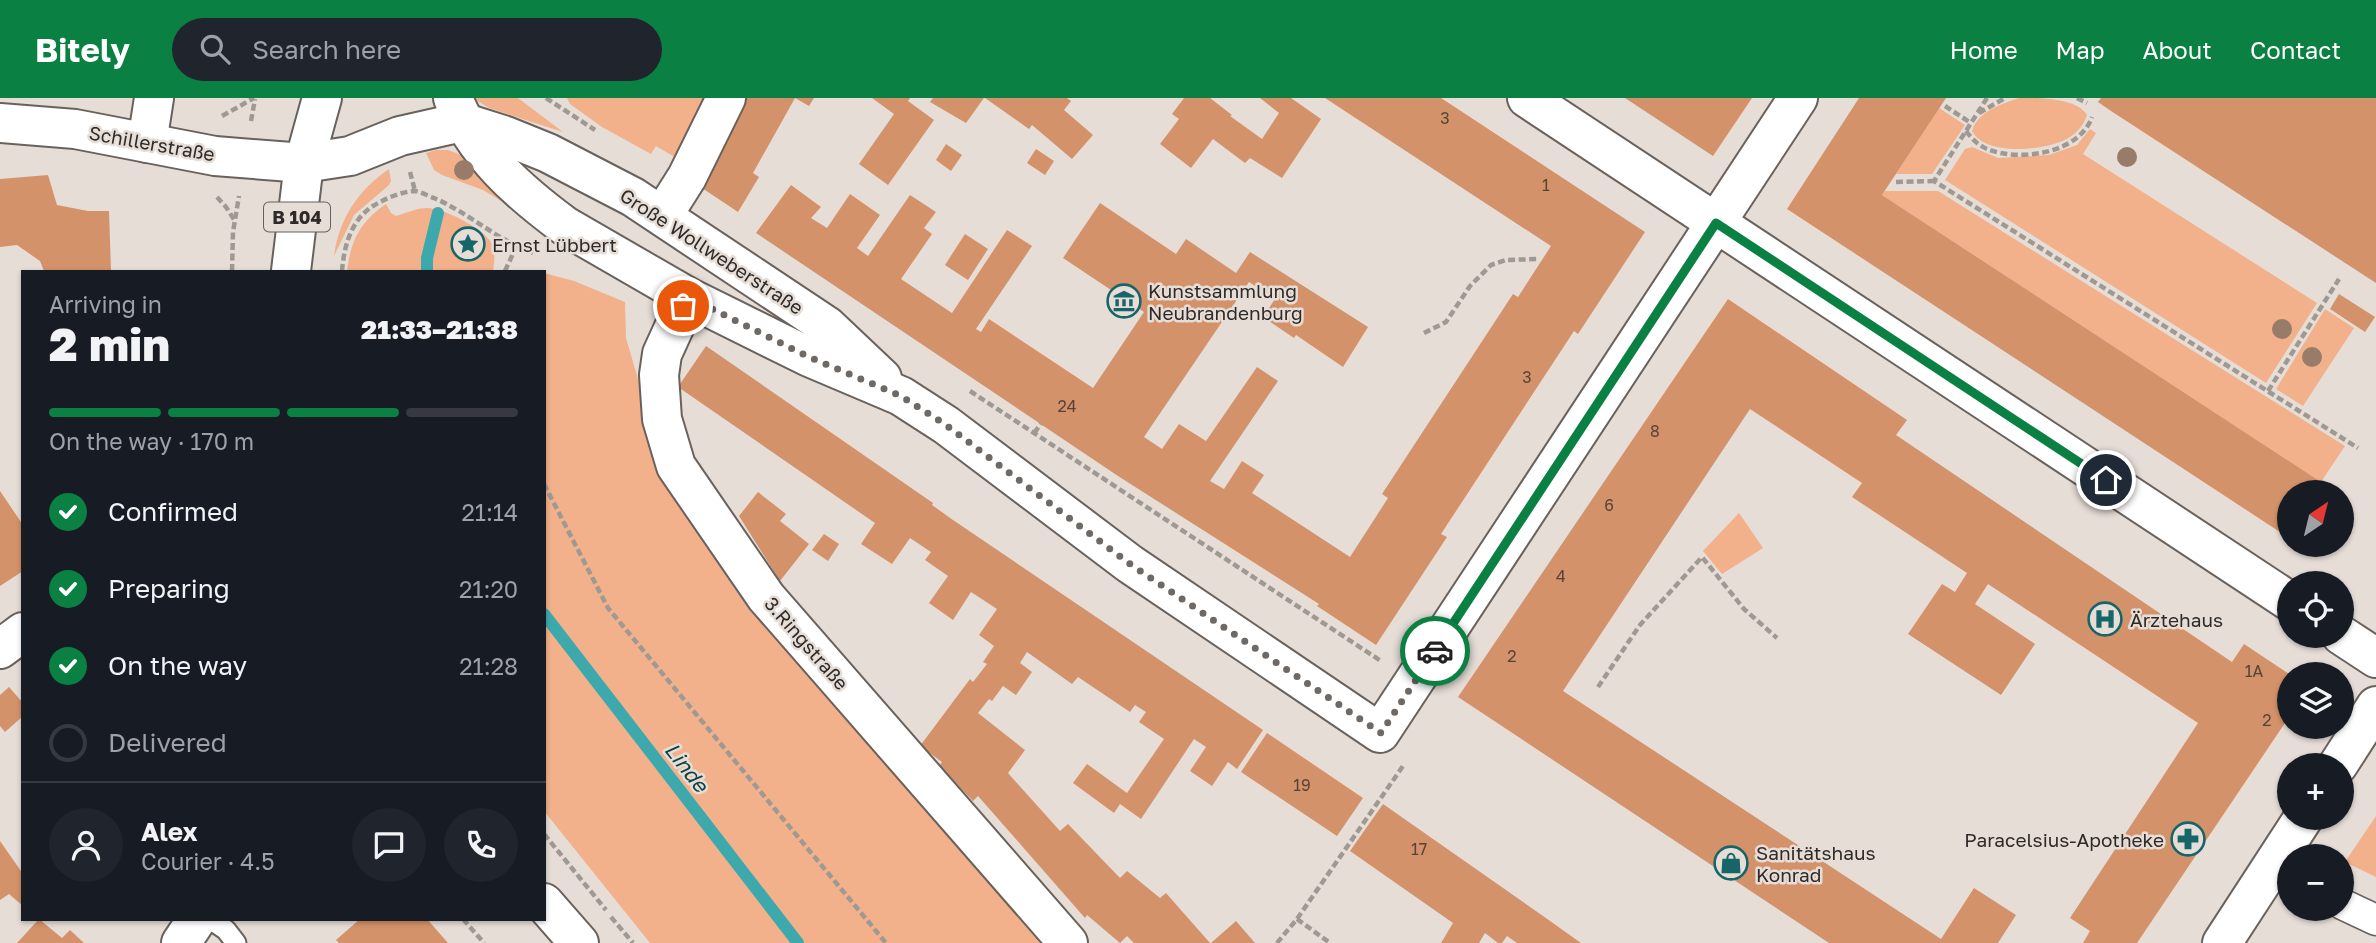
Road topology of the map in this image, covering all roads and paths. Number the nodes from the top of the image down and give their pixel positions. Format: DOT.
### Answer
graph roads {
  1 [pos="155,98"];
  2 [pos="322,98"];
  3 [pos="726,98"];
  4 [pos="1527,98"];
  5 [pos="1798,98"];
  6 [pos="1987,98"];
  7 [pos="2005,98"];
  8 [pos="2077,98"];
  9 [pos="2087,103"];
  10 [pos="1945,106"];
  11 [pos="458,110"];
  12 [pos="1976,115"];
  13 [pos="2092,117"];
  14 [pos="0,123"];
  15 [pos="1971,123"];
  16 [pos="1966,131"];
  17 [pos="147,143"];
  18 [pos="304,163"];
  19 [pos="1934,181"];
  20 [pos="1896,182"];
  21 [pos="663,215"];
  22 [pos="1716,223"];
  23 [pos="1538,259"];
  24 [pos="291,270"];
  25 [pos="342,270"];
  26 [pos="505,270"];
  27 [pos="2339,279"];
  28 [pos="688,297"];
  29 [pos="1424,333"];
  30 [pos="970,391"];
  31 [pos="2268,391"];
  32 [pos="901,396"];
  33 [pos="1041,424"];
  34 [pos="1034,433"];
  35 [pos="2358,448"];
  36 [pos="546,488"];
  37 [pos="2277,593"];
  38 [pos="21,633"];
  39 [pos="1777,638"];
  40 [pos="2354,644"];
  41 [pos="0,649"];
  42 [pos="2376,658"];
  43 [pos="1414,682"];
  44 [pos="1598,687"];
  45 [pos="2376,706"];
  46 [pos="2346,753"];
  47 [pos="1405,764"];
  48 [pos="546,836"];
  49 [pos="2277,876"];
  50 [pos="546,905"];
  51 [pos="2354,910"];
  52 [pos="1297,919"];
  53 [pos="2376,920"];
  54 [pos="196,921"];
  55 [pos="213,921"];
  56 [pos="465,921"];
  57 [pos="181,943"];
  58 [pos="236,943"];
  59 [pos="484,943"];
  60 [pos="579,943"];
  61 [pos="633,943"];
  62 [pos="886,943"];
  63 [pos="1068,943"];
  64 [pos="1276,943"];
  65 [pos="1330,943"];
  66 [pos="2221,943"];
  1 -- 17 [label="street"];
  2 -- 18 [label="street, B 104"];
  3 -- 21 [label="street"];
  4 -- 22 [label="street"];
  5 -- 22 [label="street"];
  6 -- 12 [label="path"];
  7 -- 12 [label="path"];
  8 -- 9 [label="path"];
  10 -- 15 [label="path"];
  11 -- 18 [label="street"];
  11 -- 21 [label="street, Große Wollweberstraße"];
  11 -- 28 [label="street, Große Wollweberstraße"];
  12 -- 15 [label="path"];
  13 -- 16 [label="path"];
  14 -- 17 [label="street, Schillerstraße"];
  15 -- 16 [label="path"];
  16 -- 19 [label="path"];
  17 -- 18 [label="street, Schillerstraße"];
  18 -- 24 [label="street, B 104"];
  19 -- 20 [label="path"];
  19 -- 31 [label="path"];
  21 -- 32 [label="street, Große Wollweberstraße"];
  22 -- 37 [label="street"];
  22 -- 43 [label="street"];
  23 -- 29 [label="path"];
  25 -- 26 [label="path"];
  27 -- 31 [label="path"];
  28 -- 32 [label="street, Große Wollweberstraße"];
  28 -- 63 [label="street, 3.Ringstraße"];
  30 -- 34 [label="path"];
  31 -- 35 [label="path"];
  32 -- 43 [label="street, Große Wollweberstraße"];
  33 -- 34 [label="path"];
  34 -- 43 [label="path"];
  36 -- 62 [label="path"];
  38 -- 41 [label="street"];
  39 -- 44 [label="path"];
  40 -- 42 [label="street"];
  45 -- 46 [label="street"];
  47 -- 52 [label="path"];
  48 -- 61 [label="path"];
  49 -- 66 [label="street"];
  50 -- 60 [label="street"];
  51 -- 53 [label="street"];
  52 -- 64 [label="path"];
  52 -- 65 [label="path"];
  54 -- 57 [label="street"];
  55 -- 58 [label="lane"];
  56 -- 59 [label="path"];
}
